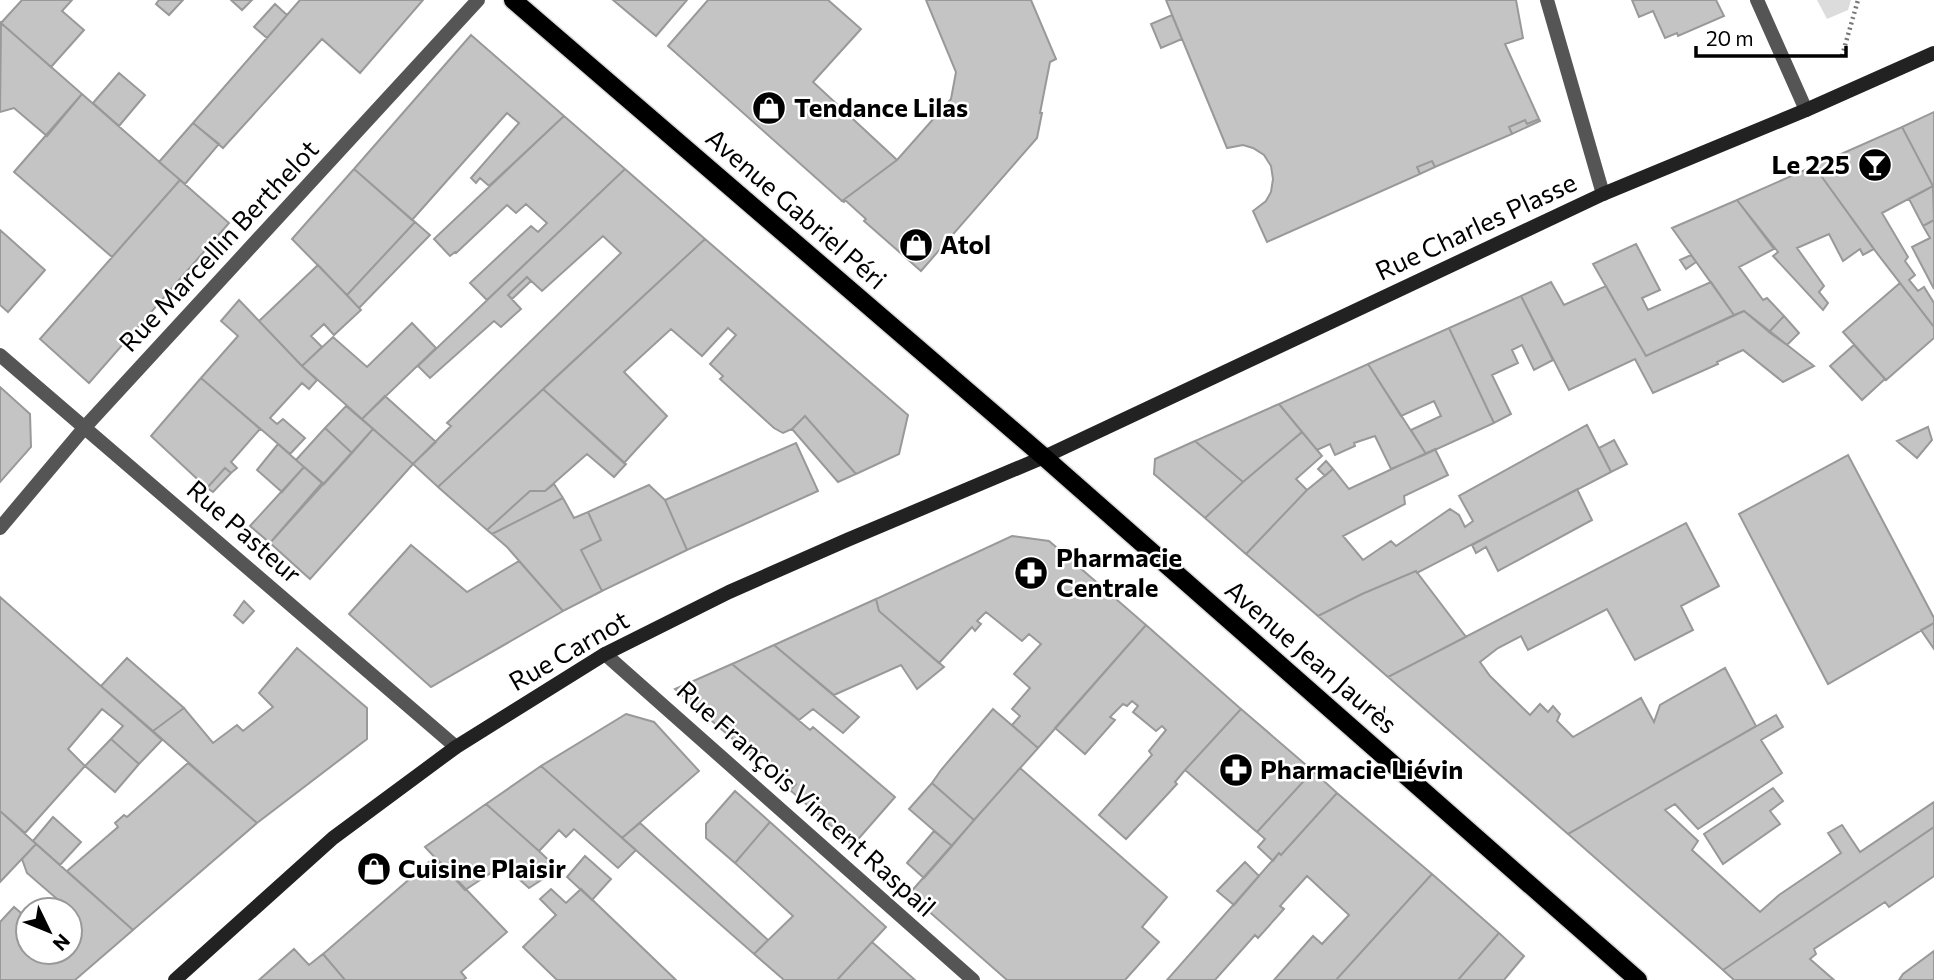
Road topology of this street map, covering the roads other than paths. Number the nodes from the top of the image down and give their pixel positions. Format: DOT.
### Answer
graph roads {
  1 [pos="478,0"];
  2 [pos="513,0"];
  3 [pos="1547,0"];
  4 [pos="1757,0"];
  5 [pos="1934,53"];
  6 [pos="1806,110"];
  7 [pos="1604,194"];
  8 [pos="0,355"];
  9 [pos="85,427"];
  10 [pos="1044,457"];
  11 [pos="0,528"];
  12 [pos="606,654"];
  13 [pos="456,747"];
  14 [pos="175,980"];
  15 [pos="973,980"];
  16 [pos="1638,980"];
  1 -- 9 [label="street, Rue Marcellin Berthelot"];
  2 -- 10 [label="main road, Avenue Gabriel Péri"];
  3 -- 7 [label="street"];
  4 -- 6 [label="street"];
  5 -- 6 [label="main road, Rue Charles Plasse"];
  6 -- 7 [label="main road, Rue Charles Plasse"];
  7 -- 10 [label="main road, Rue Charles Plasse"];
  8 -- 9 [label="street, Rue Pasteur"];
  9 -- 11 [label="street, Rue Marcellin Berthelot"];
  9 -- 13 [label="street, Rue Pasteur"];
  10 -- 12 [label="main road, Rue Carnot"];
  10 -- 16 [label="main road, Avenue Jean Jaurès"];
  12 -- 13 [label="main road, Rue Carnot"];
  12 -- 15 [label="street, Rue François Vincent Raspail"];
  13 -- 14 [label="main road, Rue Carnot"];
}
